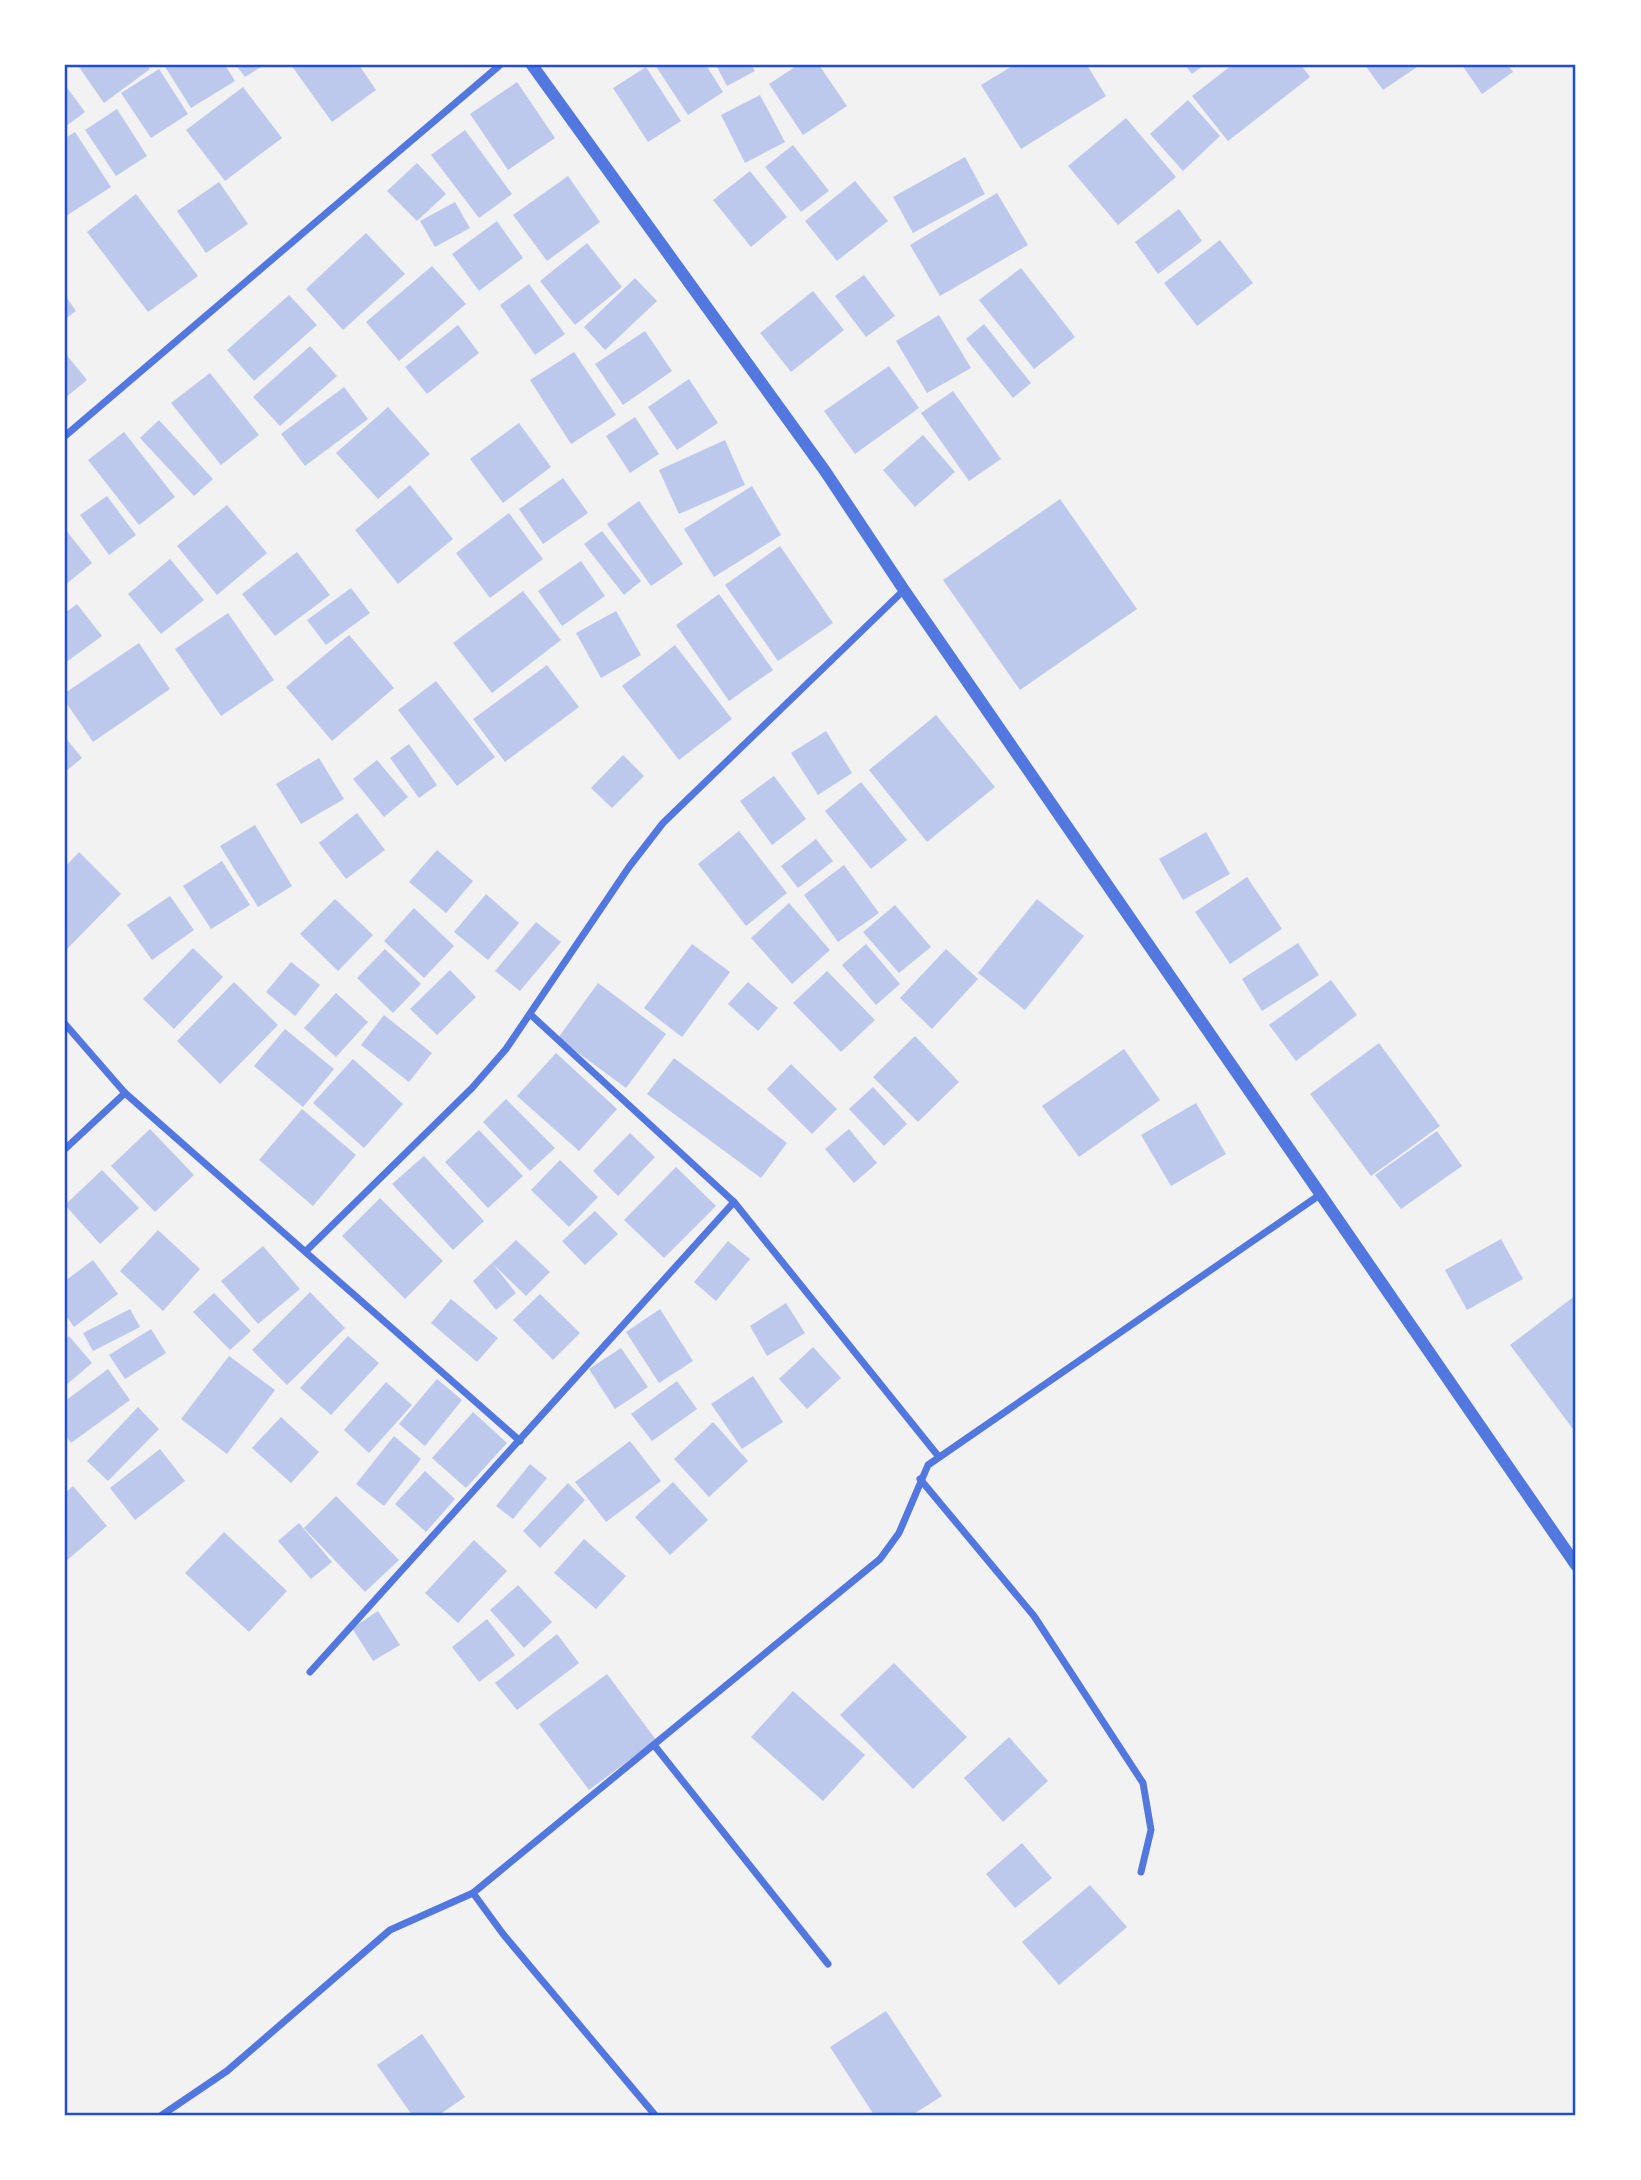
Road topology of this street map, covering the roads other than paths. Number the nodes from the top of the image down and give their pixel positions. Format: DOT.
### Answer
graph roads {
  1 [pos="500,65"];
  2 [pos="532,65"];
  3 [pos="65,436"];
  4 [pos="904,590"];
  5 [pos="531,1016"];
  6 [pos="65,1024"];
  7 [pos="125,1093"];
  8 [pos="65,1149"];
  9 [pos="1321,1194"];
  10 [pos="734,1202"];
  11 [pos="306,1251"];
  12 [pos="520,1441"];
  13 [pos="939,1457"];
  14 [pos="920,1479"];
  15 [pos="1576,1565"];
  16 [pos="310,1672"];
  17 [pos="654,1745"];
  18 [pos="1141,1872"];
  19 [pos="473,1893"];
  20 [pos="828,1964"];
  21 [pos="162,2115"];
  22 [pos="654,2115"];
  1 -- 3 [label="street"];
  2 -- 4 [label="street"];
  4 -- 5 [label="street"];
  4 -- 9 [label="street"];
  5 -- 10 [label="street"];
  5 -- 11 [label="street"];
  6 -- 7 [label="street"];
  7 -- 8 [label="street"];
  7 -- 11 [label="street"];
  9 -- 13 [label="street"];
  9 -- 15 [label="street"];
  10 -- 12 [label="street"];
  10 -- 13 [label="street"];
  11 -- 12 [label="street"];
  12 -- 16 [label="street"];
  13 -- 14 [label="street"];
  14 -- 17 [label="street"];
  14 -- 18 [label="street"];
  17 -- 19 [label="street"];
  17 -- 20 [label="street"];
  19 -- 21 [label="street"];
  19 -- 22 [label="street"];
}
